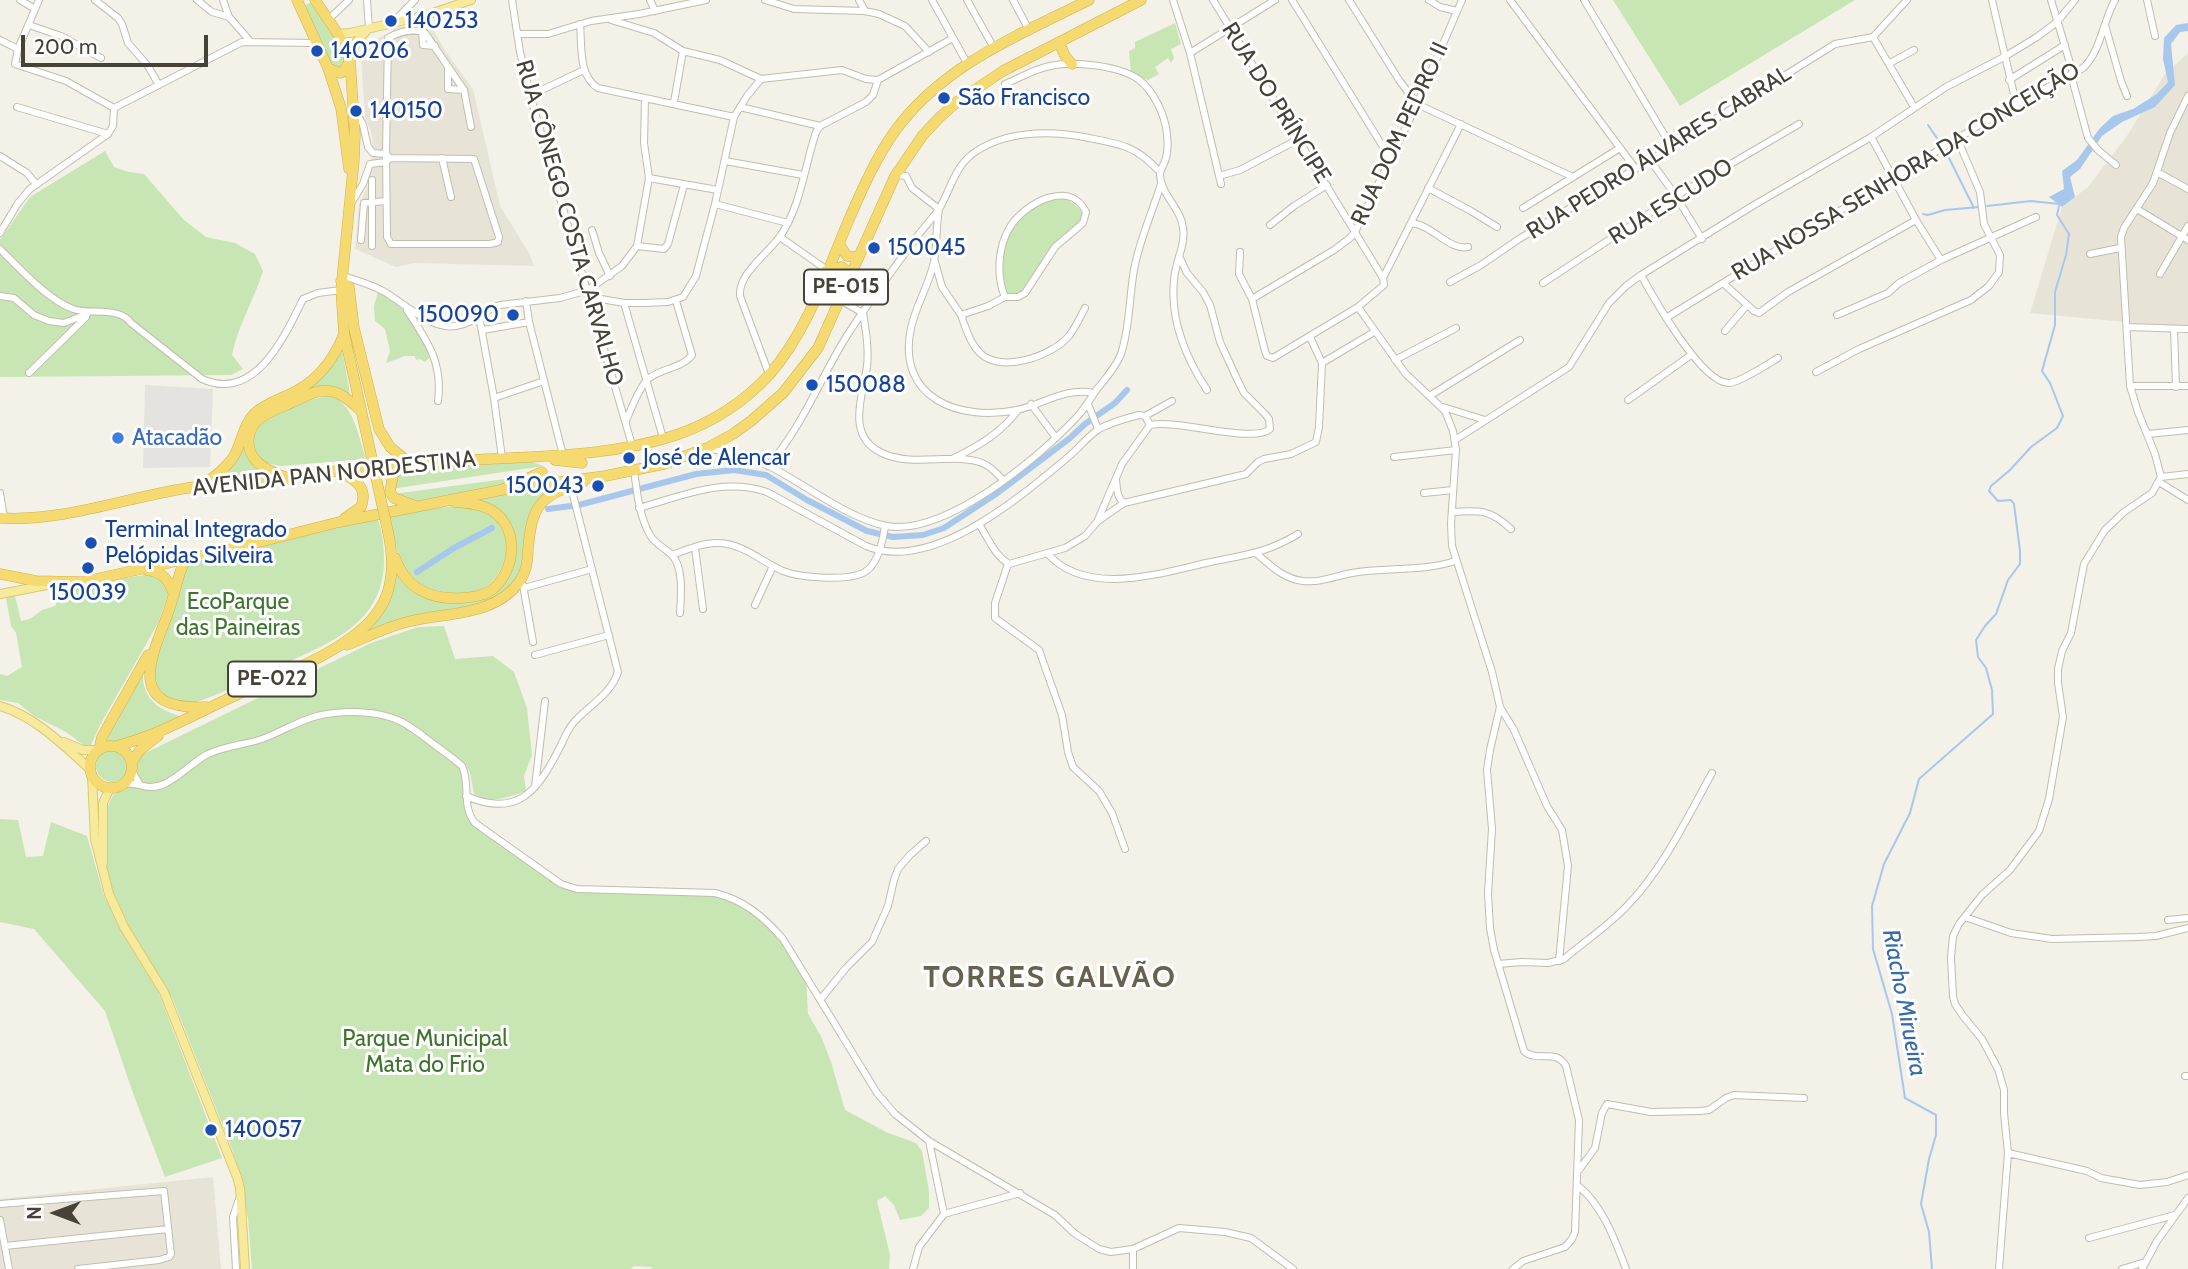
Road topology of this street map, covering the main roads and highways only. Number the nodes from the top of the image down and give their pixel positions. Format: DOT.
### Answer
graph roads {
  1 [pos="471,0"];
  2 [pos="1089,0"];
  3 [pos="1141,0"];
  4 [pos="316,1"];
  5 [pos="299,5"];
  6 [pos="369,28"];
  7 [pos="338,34"];
  8 [pos="1059,42"];
  9 [pos="350,61"];
  10 [pos="1072,64"];
  11 [pos="328,68"];
  12 [pos="351,181"];
  13 [pos="839,244"];
  14 [pos="859,257"];
  15 [pos="827,270"];
  16 [pos="851,275"];
  17 [pos="341,282"];
  18 [pos="344,333"];
  19 [pos="361,411"];
  20 [pos="536,458"];
  21 [pos="582,463"];
  22 [pos="412,465"];
  23 [pos="400,467"];
  24 [pos="338,471"];
  25 [pos="542,471"];
  26 [pos="287,478"];
  27 [pos="570,483"];
  28 [pos="202,486"];
  29 [pos="501,490"];
  30 [pos="444,502"];
  31 [pos="416,506"];
  32 [pos="2,518"];
  33 [pos="339,522"];
  34 [pos="391,547"];
  35 [pos="186,559"];
  36 [pos="139,569"];
  37 [pos="0,574"];
  38 [pos="58,583"];
  39 [pos="0,594"];
  40 [pos="174,595"];
  41 [pos="159,635"];
  42 [pos="333,650"];
  43 [pos="0,706"];
  44 [pos="211,707"];
  45 [pos="169,728"];
  46 [pos="50,734"];
  47 [pos="116,746"];
  48 [pos="98,750"];
  49 [pos="132,767"];
  50 [pos="91,772"];
  51 [pos="110,788"];
  52 [pos="104,880"];
  53 [pos="245,1269"];
  1 -- 6 [label="main road"];
  2 -- 13 [label="highway, AVENIDA PAN NORDESTINA / PE-015"];
  3 -- 8 [label="highway, PE-015"];
  4 -- 5 [label="highway"];
  4 -- 7 [label="highway, PE-022"];
  5 -- 11 [label="highway, PE-022"];
  6 -- 7 [label="main road"];
  6 -- 9 [label="main road"];
  7 -- 9 [label="highway, PE-022"];
  8 -- 10 [label="highway"];
  8 -- 14 [label="highway, PE-015"];
  9 -- 11 [label="highway"];
  9 -- 12 [label="highway, PE-022"];
  11 -- 12 [label="highway, PE-022"];
  12 -- 17 [label="highway, PE-022"];
  13 -- 14 [label="highway"];
  13 -- 15 [label="highway, AVENIDA PAN NORDESTINA / PE-015"];
  14 -- 16 [label="highway, PE-015"];
  15 -- 16 [label="highway"];
  15 -- 20 [label="highway, AVENIDA PAN NORDESTINA / PE-015"];
  16 -- 27 [label="highway, PE-015"];
  17 -- 18 [label="highway, PE-022"];
  17 -- 22 [label="highway"];
  18 -- 19 [label="highway, PE-022"];
  18 -- 28 [label="highway"];
  19 -- 26 [label="highway"];
  19 -- 34 [label="highway, PE-022, bridge"];
  20 -- 21 [label="highway"];
  20 -- 22 [label="highway, AVENIDA PAN NORDESTINA / PE-015"];
  22 -- 23 [label="highway, AVENIDA PAN NORDESTINA / PE-015"];
  23 -- 24 [label="highway, AVENIDA PAN NORDESTINA / PE-015"];
  23 -- 31 [label="highway"];
  24 -- 26 [label="highway, AVENIDA PAN NORDESTINA / PE-015"];
  24 -- 33 [label="highway"];
  25 -- 29 [label="highway"];
  26 -- 28 [label="highway, AVENIDA PAN NORDESTINA / PE-015"];
  27 -- 29 [label="highway, AVENIDA PAN NORDESTINA"];
  27 -- 42 [label="highway"];
  28 -- 32 [label="highway, AVENIDA PAN NORDESTINA / PE-015"];
  29 -- 30 [label="highway"];
  30 -- 31 [label="highway"];
  30 -- 34 [label="highway"];
  31 -- 33 [label="highway"];
  33 -- 35 [label="highway"];
  34 -- 42 [label="highway, PE-022"];
  35 -- 36 [label="highway"];
  35 -- 40 [label="highway"];
  36 -- 38 [label="highway"];
  36 -- 40 [label="highway"];
  37 -- 38 [label="highway"];
  38 -- 39 [label="main road"];
  40 -- 41 [label="highway"];
  41 -- 44 [label="highway"];
  41 -- 48 [label="highway"];
  42 -- 44 [label="highway, PE-022"];
  43 -- 46 [label="main road"];
  44 -- 45 [label="highway"];
  45 -- 47 [label="highway"];
  45 -- 49 [label="highway"];
  46 -- 48 [label="main road"];
  46 -- 50 [label="main road"];
  47 -- 48 [label="highway"];
  47 -- 49 [label="highway"];
  48 -- 50 [label="highway"];
  49 -- 51 [label="highway"];
  50 -- 51 [label="highway"];
  50 -- 52 [label="main road"];
  51 -- 52 [label="main road"];
  52 -- 53 [label="main road"];
}
